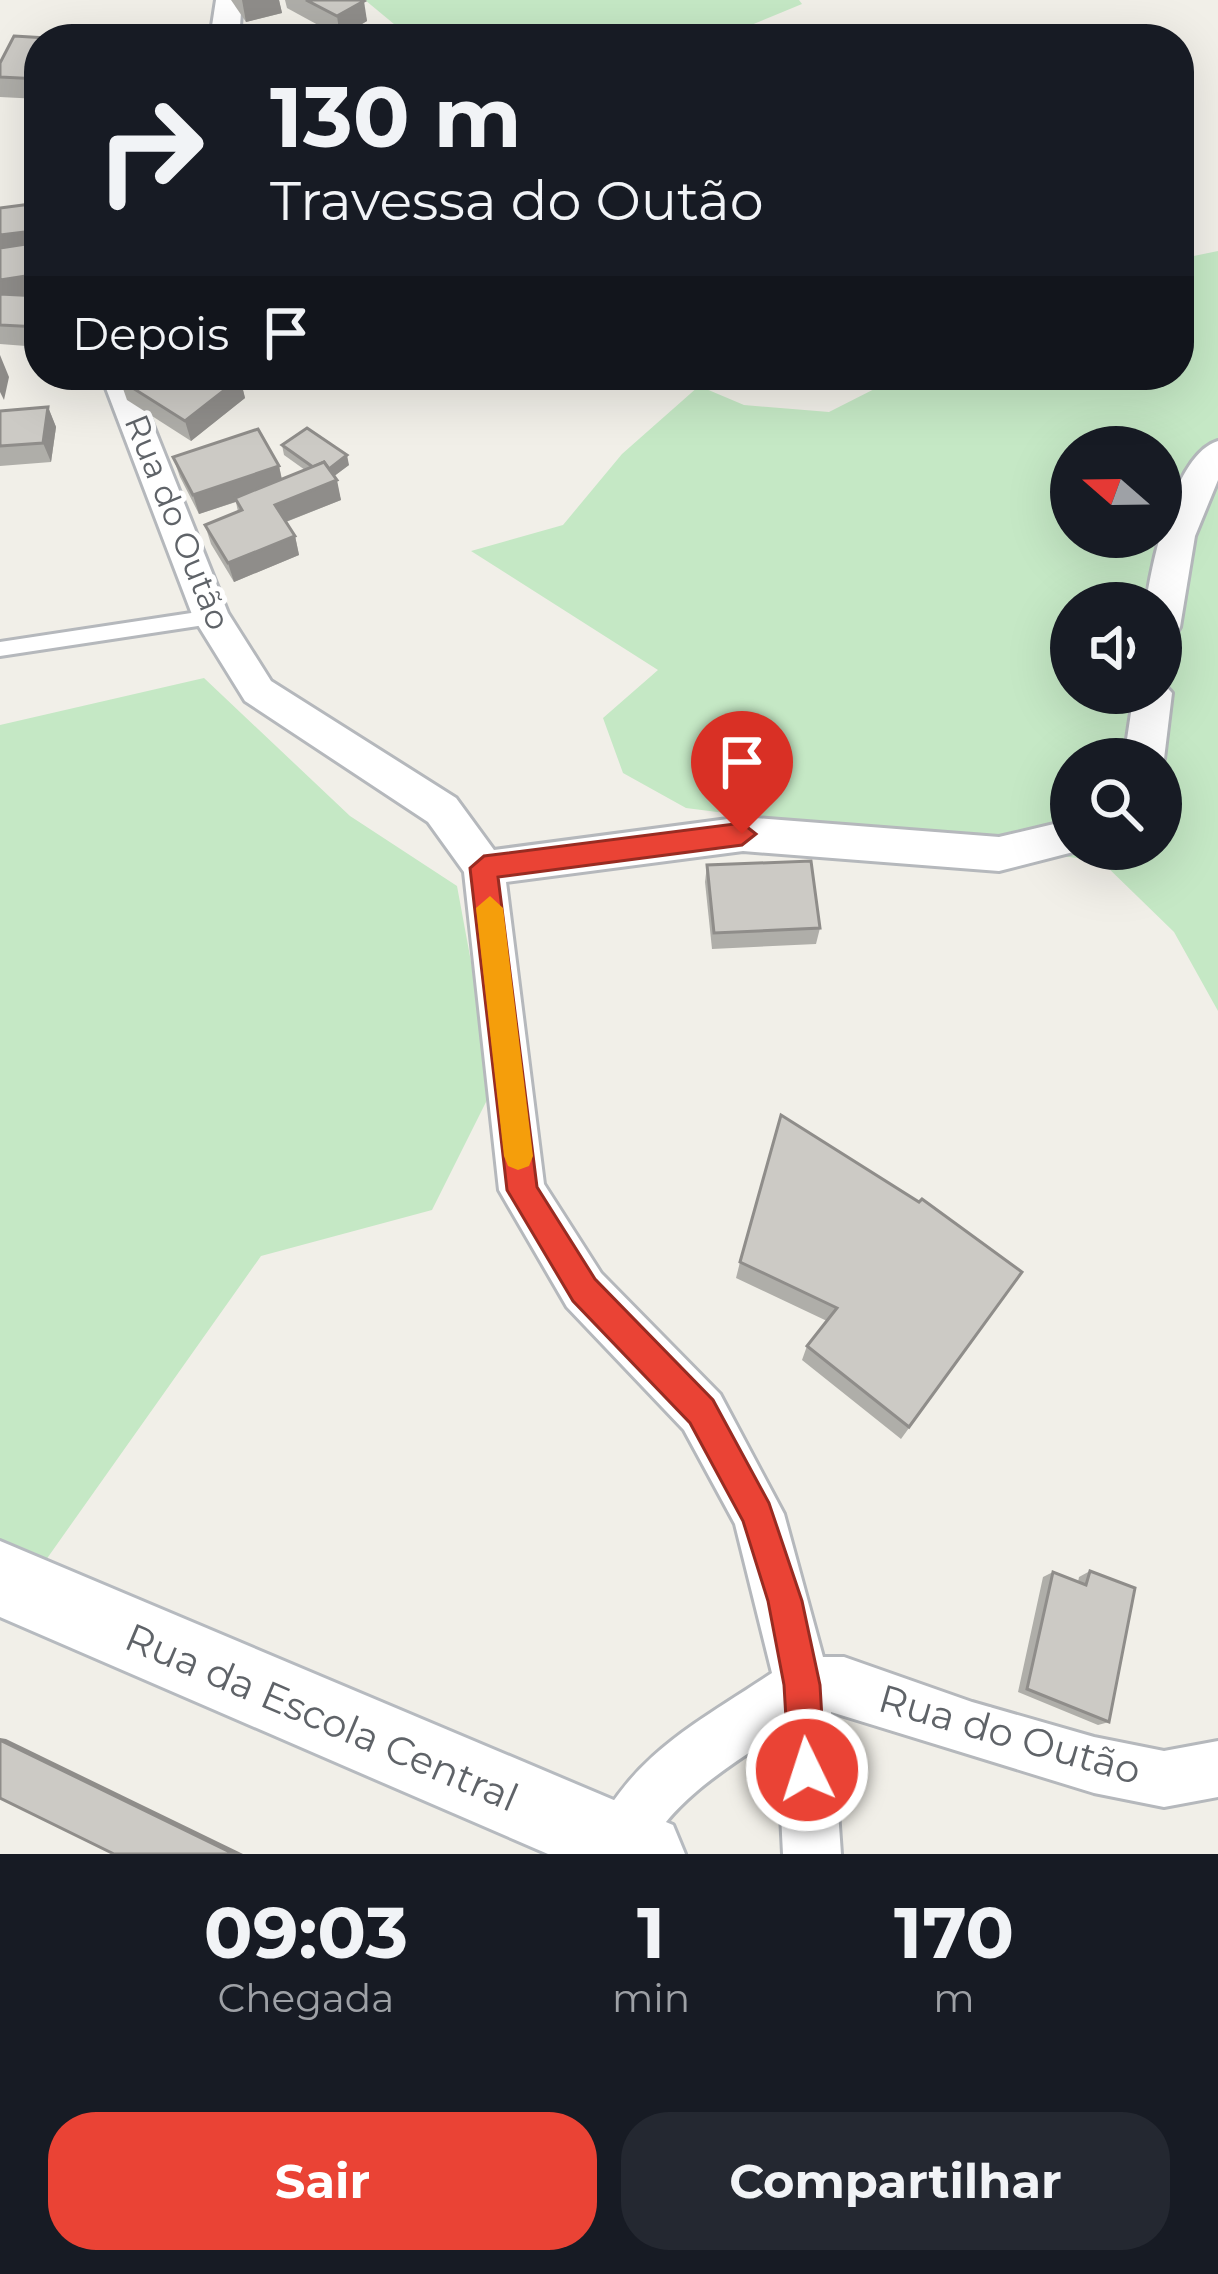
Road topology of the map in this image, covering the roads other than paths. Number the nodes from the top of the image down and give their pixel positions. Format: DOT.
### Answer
graph roads {
  1 [pos="130,390"];
  2 [pos="1218,453"];
  3 [pos="1166,582"];
  4 [pos="212,617"];
  5 [pos="0,649"];
  6 [pos="1050,842"];
  7 [pos="484,868"];
  8 [pos="0,1579"];
  9 [pos="802,1685"];
  10 [pos="1218,1769"];
  11 [pos="632,1849"];
  12 [pos="812,1854"];
  1 -- 4 [label="street, Rua do Outão"];
  2 -- 3 [label="street"];
  4 -- 5 [label="lane"];
  4 -- 7 [label="street, Rua do Outão"];
  6 -- 7 [label="street"];
  7 -- 9 [label="street, Rua do Outão"];
  8 -- 11 [label="street, Rua da Escola Central"];
  9 -- 10 [label="street, Rua do Outão"];
  9 -- 11 [label="street"];
  9 -- 12 [label="street, Rua do Outão"];
}
